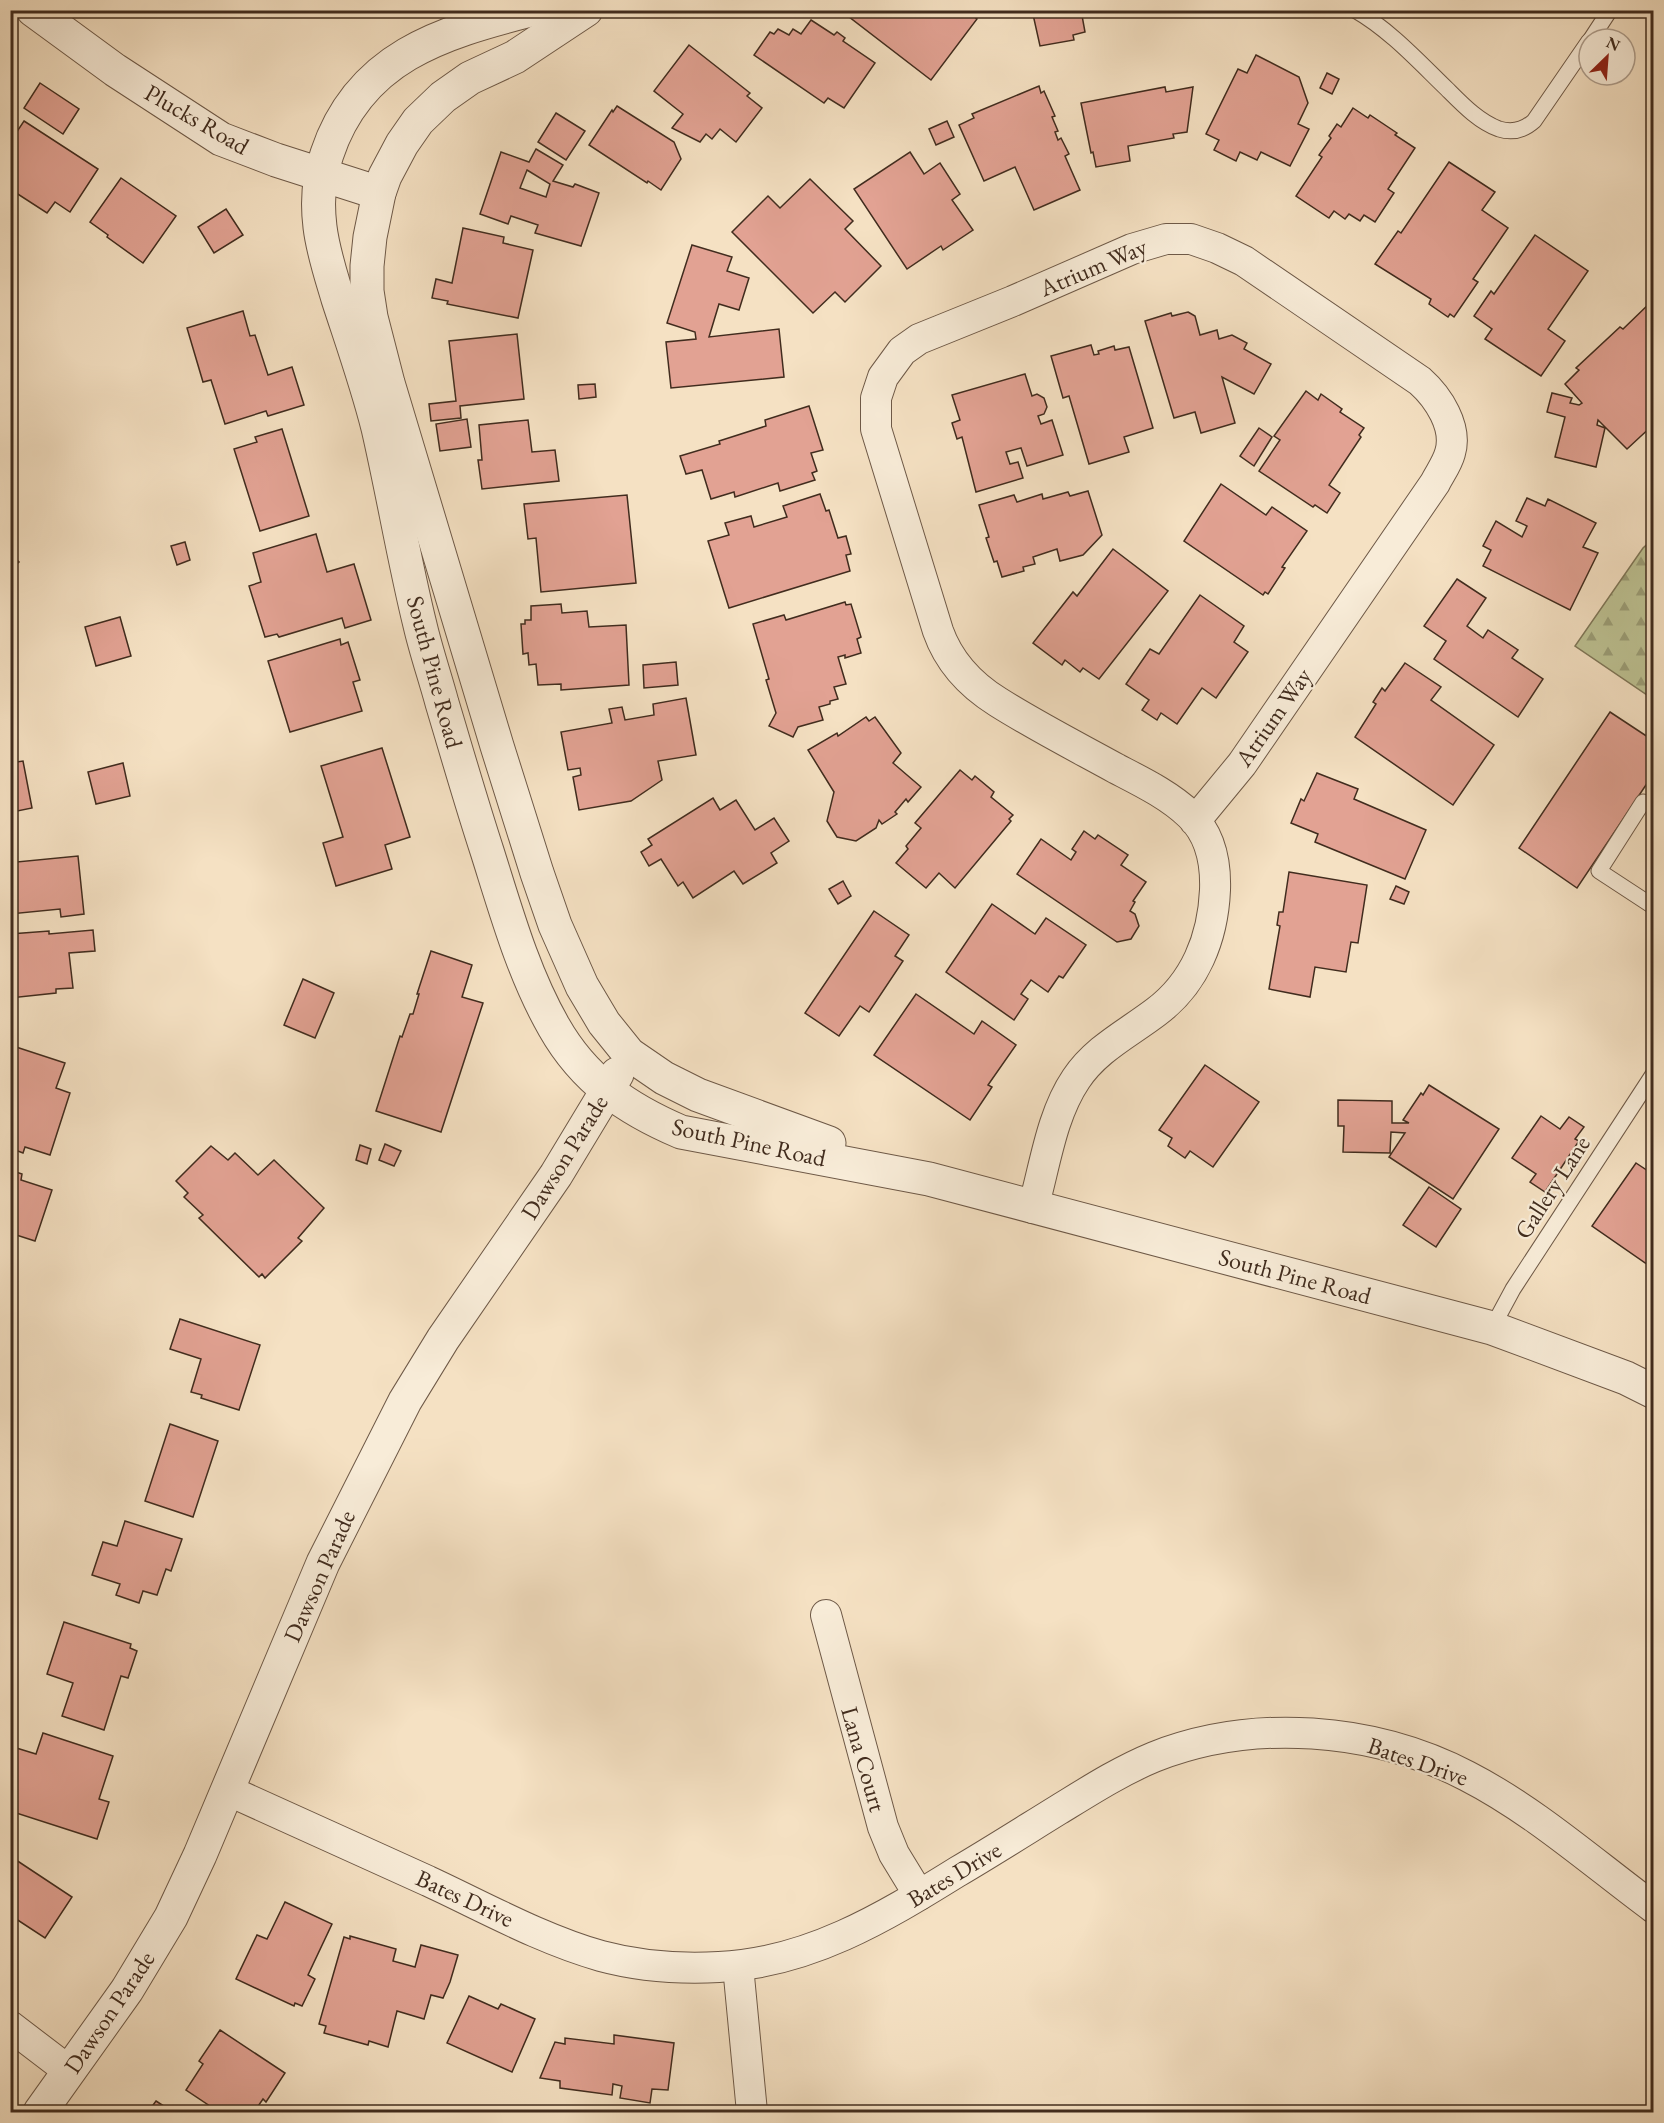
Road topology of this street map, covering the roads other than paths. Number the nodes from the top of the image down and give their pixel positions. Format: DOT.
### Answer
graph roads {
  1 [pos="33,10"];
  2 [pos="530,10"];
  3 [pos="586,10"];
  4 [pos="1355,10"];
  5 [pos="1610,10"];
  6 [pos="1599,27"];
  7 [pos="1577,59"];
  8 [pos="322,176"];
  9 [pos="379,193"];
  10 [pos="1643,802"];
  11 [pos="1195,821"];
  12 [pos="1653,908"];
  13 [pos="629,1054"];
  14 [pos="1653,1073"];
  15 [pos="606,1091"];
  16 [pos="930,1179"];
  17 [pos="1033,1208"];
  18 [pos="1492,1328"];
  19 [pos="1653,1392"];
  20 [pos="826,1615"];
  21 [pos="227,1790"];
  22 [pos="919,1895"];
  23 [pos="1653,1908"];
  24 [pos="738,1966"];
  25 [pos="10,2026"];
  26 [pos="69,2070"];
  27 [pos="40,2112"];
  28 [pos="752,2112"];
  1 -- 8 [label="street, Plucks Road"];
  2 -- 8 [label="street, South Pine Road"];
  3 -- 9 [label="street, South Pine Road"];
  4 -- 7 [label="lane"];
  5 -- 6 [label="lane"];
  8 -- 9 [label="street, Plucks Road"];
  8 -- 15 [label="street, South Pine Road"];
  9 -- 13 [label="street, South Pine Road"];
  10 -- 12 [label="lane"];
  11 -- 11 [label="street, Atrium Way"];
  11 -- 17 [label="street, Atrium Way"];
  13 -- 15 [label="street, Dawson Parade"];
  13 -- 16 [label="street, South Pine Road"];
  14 -- 18 [label="lane, Gallery Lane"];
  15 -- 16 [label="street, South Pine Road"];
  15 -- 21 [label="street, Dawson Parade"];
  16 -- 17 [label="street, South Pine Road"];
  17 -- 18 [label="street, South Pine Road"];
  18 -- 19 [label="street, South Pine Road"];
  20 -- 22 [label="street, Lana Court"];
  21 -- 24 [label="street, Bates Drive"];
  21 -- 26 [label="street, Dawson Parade"];
  22 -- 23 [label="street, Bates Drive"];
  22 -- 24 [label="street, Bates Drive"];
  24 -- 28 [label="street"];
  25 -- 26 [label="street"];
  26 -- 27 [label="street, Dawson Parade"];
}
